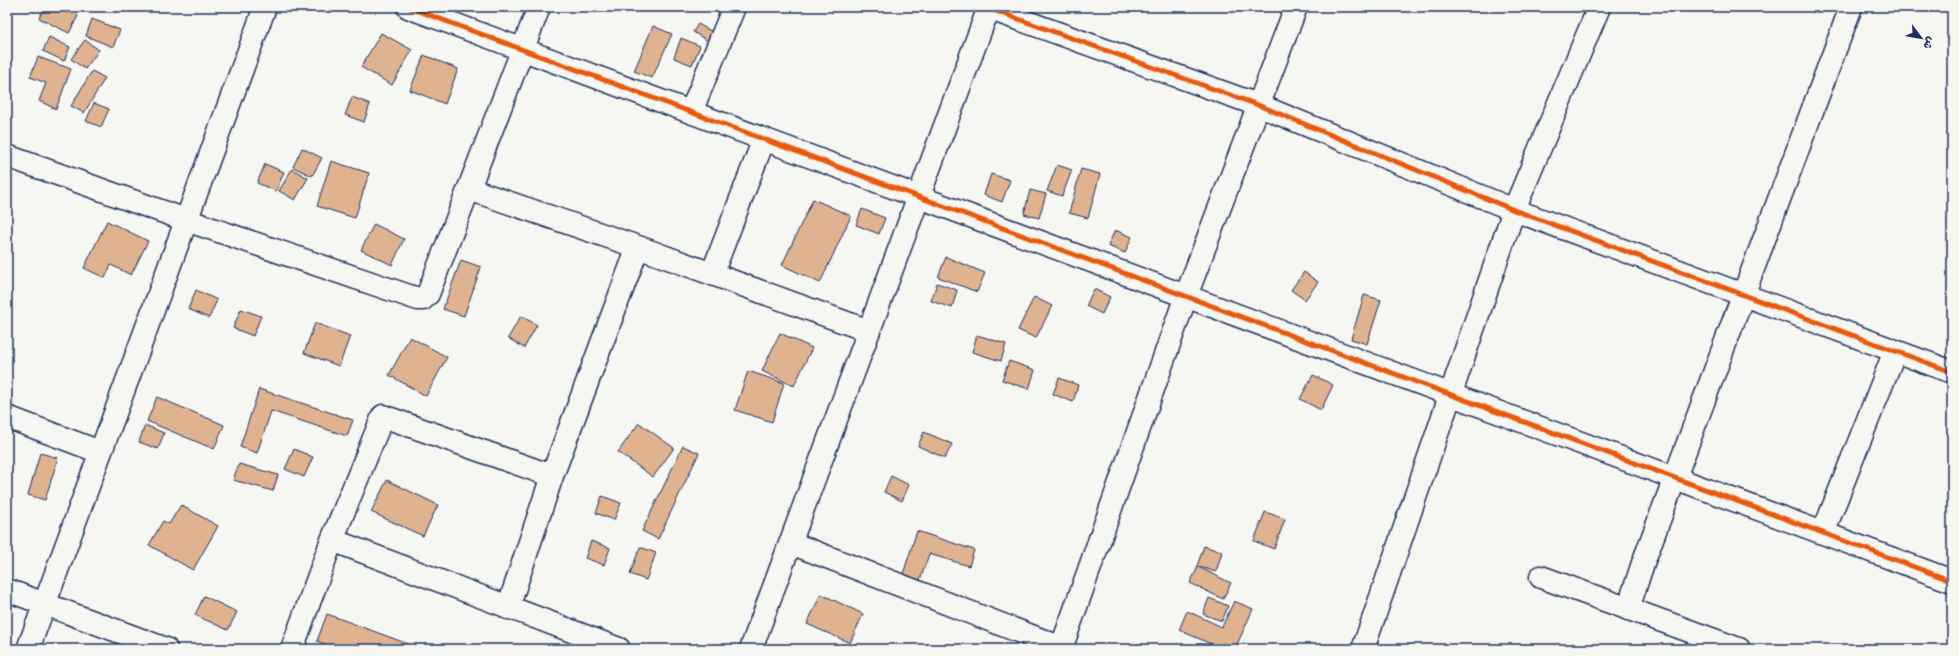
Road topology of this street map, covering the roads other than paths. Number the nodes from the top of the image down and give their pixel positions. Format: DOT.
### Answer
graph roads {
  1 [pos="265,7"];
  2 [pos="408,7"];
  3 [pos="539,7"];
  4 [pos="734,7"];
  5 [pos="987,7"];
  6 [pos="1296,7"];
  7 [pos="1599,7"];
  8 [pos="1851,7"];
  9 [pos="524,50"];
  10 [pos="1258,105"];
  11 [pos="691,112"];
  12 [pos="764,139"];
  13 [pos="7,156"];
  14 [pos="469,189"];
  15 [pos="918,196"];
  16 [pos="1514,210"];
  17 [pos="186,220"];
  18 [pos="638,247"];
  19 [pos="712,274"];
  20 [pos="1743,295"];
  21 [pos="1186,296"];
  22 [pos="869,331"];
  23 [pos="1895,351"];
  24 [pos="1952,372"];
  25 [pos="1450,394"];
  26 [pos="7,417"];
  27 [pos="100,452"];
  28 [pos="552,476"];
  29 [pos="1675,478"];
  30 [pos="1823,533"];
  31 [pos="332,540"];
  32 [pos="790,543"];
  33 [pos="1541,577"];
  34 [pos="1952,581"];
  35 [pos="7,590"];
  36 [pos="45,605"];
  37 [pos="508,608"];
  38 [pos="1628,609"];
  39 [pos="1061,648"];
  40 [pos="28,649"];
  41 [pos="166,649"];
  42 [pos="292,649"];
  43 [pos="619,649"];
  44 [pos="751,649"];
  45 [pos="1363,649"];
  46 [pos="1739,649"];
  1 -- 17 [label="street"];
  2 -- 9 [label="street"];
  3 -- 9 [label="street"];
  4 -- 11 [label="street"];
  5 -- 10 [label="street"];
  5 -- 15 [label="street"];
  6 -- 10 [label="street"];
  7 -- 16 [label="street"];
  8 -- 20 [label="street"];
  9 -- 11 [label="street"];
  9 -- 14 [label="street"];
  10 -- 16 [label="street"];
  10 -- 21 [label="street"];
  11 -- 12 [label="street"];
  12 -- 15 [label="street"];
  12 -- 19 [label="street"];
  13 -- 17 [label="street"];
  14 -- 17 [label="street"];
  14 -- 18 [label="street"];
  15 -- 21 [label="street"];
  15 -- 22 [label="street"];
  16 -- 20 [label="street"];
  16 -- 25 [label="street"];
  17 -- 27 [label="street"];
  18 -- 19 [label="street"];
  18 -- 28 [label="street"];
  19 -- 22 [label="street"];
  20 -- 23 [label="street"];
  20 -- 29 [label="street"];
  21 -- 25 [label="street"];
  21 -- 39 [label="street"];
  22 -- 32 [label="street"];
  23 -- 24 [label="street"];
  23 -- 30 [label="street"];
  25 -- 29 [label="street"];
  25 -- 45 [label="street"];
  26 -- 27 [label="street"];
  27 -- 36 [label="street"];
  28 -- 31 [label="street"];
  28 -- 37 [label="street"];
  29 -- 30 [label="street"];
  29 -- 38 [label="street"];
  30 -- 34 [label="street"];
  31 -- 37 [label="street"];
  31 -- 42 [label="street"];
  32 -- 39 [label="street"];
  32 -- 44 [label="street"];
  33 -- 38 [label="street"];
  35 -- 36 [label="street"];
  36 -- 40 [label="street"];
  36 -- 41 [label="street"];
  37 -- 43 [label="street"];
  38 -- 46 [label="street"];
}
